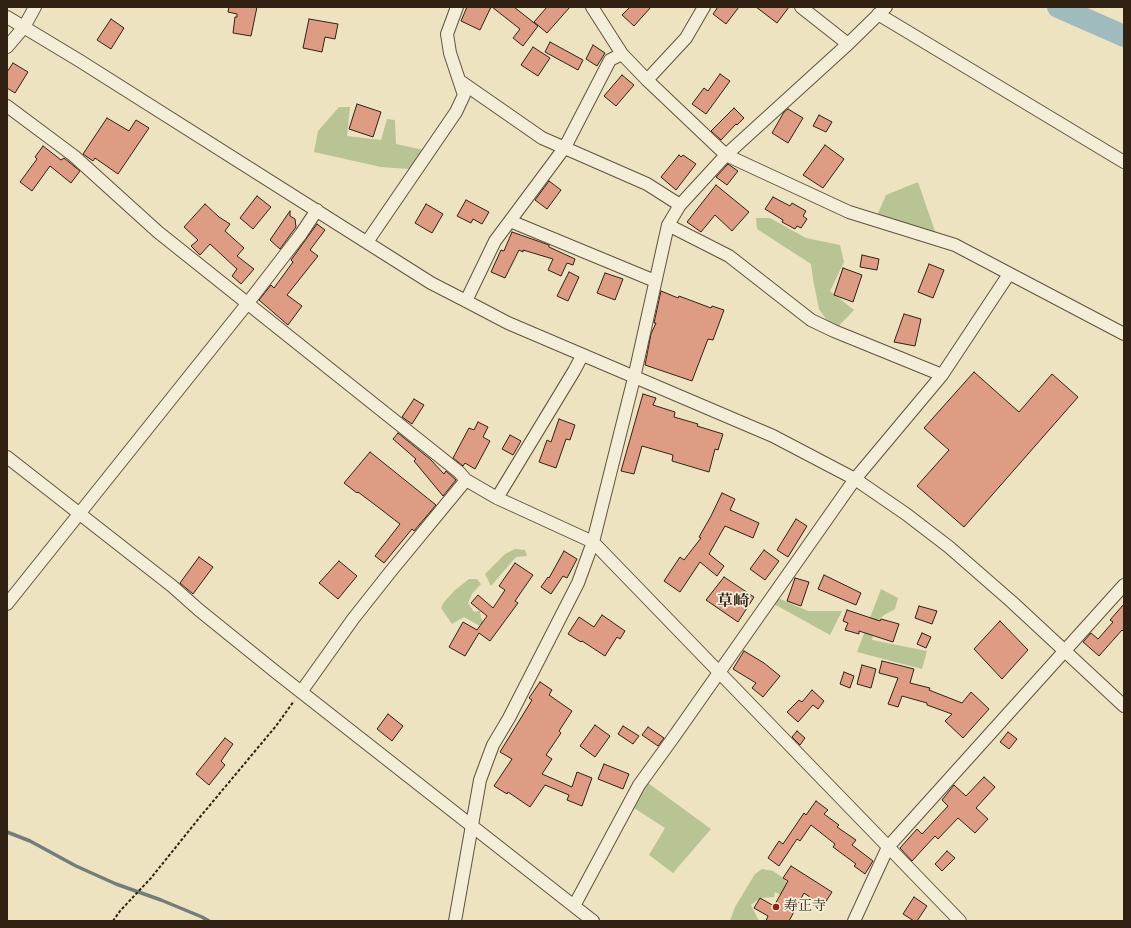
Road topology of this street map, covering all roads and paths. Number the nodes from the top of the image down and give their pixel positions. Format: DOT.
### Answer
graph roads {
  1 [pos="35,7"];
  2 [pos="458,7"];
  3 [pos="592,7"];
  4 [pos="704,7"];
  5 [pos="801,7"];
  6 [pos="882,11"];
  7 [pos="7,17"];
  8 [pos="24,27"];
  9 [pos="848,44"];
  10 [pos="7,47"];
  11 [pos="622,54"];
  12 [pos="647,80"];
  13 [pos="460,81"];
  14 [pos="7,106"];
  15 [pos="565,147"];
  16 [pos="726,155"];
  17 [pos="1124,162"];
  18 [pos="680,205"];
  19 [pos="317,210"];
  20 [pos="510,221"];
  21 [pos="668,225"];
  22 [pos="367,242"];
  23 [pos="1009,274"];
  24 [pos="655,281"];
  25 [pos="466,302"];
  26 [pos="246,304"];
  27 [pos="1124,334"];
  28 [pos="582,356"];
  29 [pos="942,375"];
  30 [pos="634,378"];
  31 [pos="7,457"];
  32 [pos="855,479"];
  33 [pos="466,480"];
  34 [pos="498,498"];
  35 [pos="79,514"];
  36 [pos="593,542"];
  37 [pos="1124,585"];
  38 [pos="7,604"];
  39 [pos="1064,652"];
  40 [pos="720,672"];
  41 [pos="301,692"];
  42 [pos="1124,706"];
  43 [pos="472,826"];
  44 [pos="888,847"];
  45 [pos="574,906"];
  46 [pos="113,921"];
  47 [pos="455,921"];
  48 [pos="593,921"];
  49 [pos="854,921"];
  50 [pos="960,921"];
  1 -- 8 [label="street"];
  2 -- 13 [label="street"];
  3 -- 11 [label="street"];
  4 -- 12 [label="street"];
  5 -- 9 [label="street"];
  6 -- 9 [label="street"];
  6 -- 17 [label="street"];
  7 -- 8 [label="street"];
  8 -- 10 [label="street"];
  8 -- 19 [label="street"];
  9 -- 16 [label="street"];
  11 -- 12 [label="street"];
  11 -- 15 [label="street"];
  12 -- 16 [label="street"];
  13 -- 15 [label="street"];
  13 -- 22 [label="street"];
  14 -- 26 [label="street"];
  15 -- 18 [label="street"];
  15 -- 20 [label="street"];
  16 -- 18 [label="street"];
  16 -- 23 [label="street"];
  18 -- 21 [label="street"];
  19 -- 22 [label="street"];
  19 -- 26 [label="street"];
  20 -- 24 [label="street"];
  20 -- 25 [label="street"];
  21 -- 24 [label="street"];
  21 -- 29 [label="street"];
  22 -- 25 [label="street"];
  23 -- 27 [label="street"];
  23 -- 29 [label="street"];
  24 -- 30 [label="street"];
  25 -- 28 [label="street"];
  26 -- 33 [label="street"];
  26 -- 35 [label="street"];
  28 -- 30 [label="street"];
  28 -- 34 [label="street"];
  29 -- 32 [label="street"];
  30 -- 32 [label="street"];
  30 -- 36 [label="street"];
  31 -- 35 [label="street"];
  32 -- 39 [label="street"];
  32 -- 40 [label="street"];
  33 -- 34 [label="street"];
  33 -- 41 [label="street"];
  34 -- 36 [label="street"];
  35 -- 38 [label="street"];
  35 -- 41 [label="street"];
  36 -- 40 [label="street"];
  36 -- 43 [label="street"];
  37 -- 39 [label="street"];
  39 -- 42 [label="street"];
  39 -- 44 [label="street"];
  40 -- 44 [label="street"];
  40 -- 45 [label="street"];
  41 -- 43 [label="street"];
  41 -- 46 [label="path"];
  43 -- 45 [label="street"];
  43 -- 47 [label="street"];
  44 -- 49 [label="street"];
  44 -- 50 [label="street"];
  45 -- 48 [label="street"];
}
